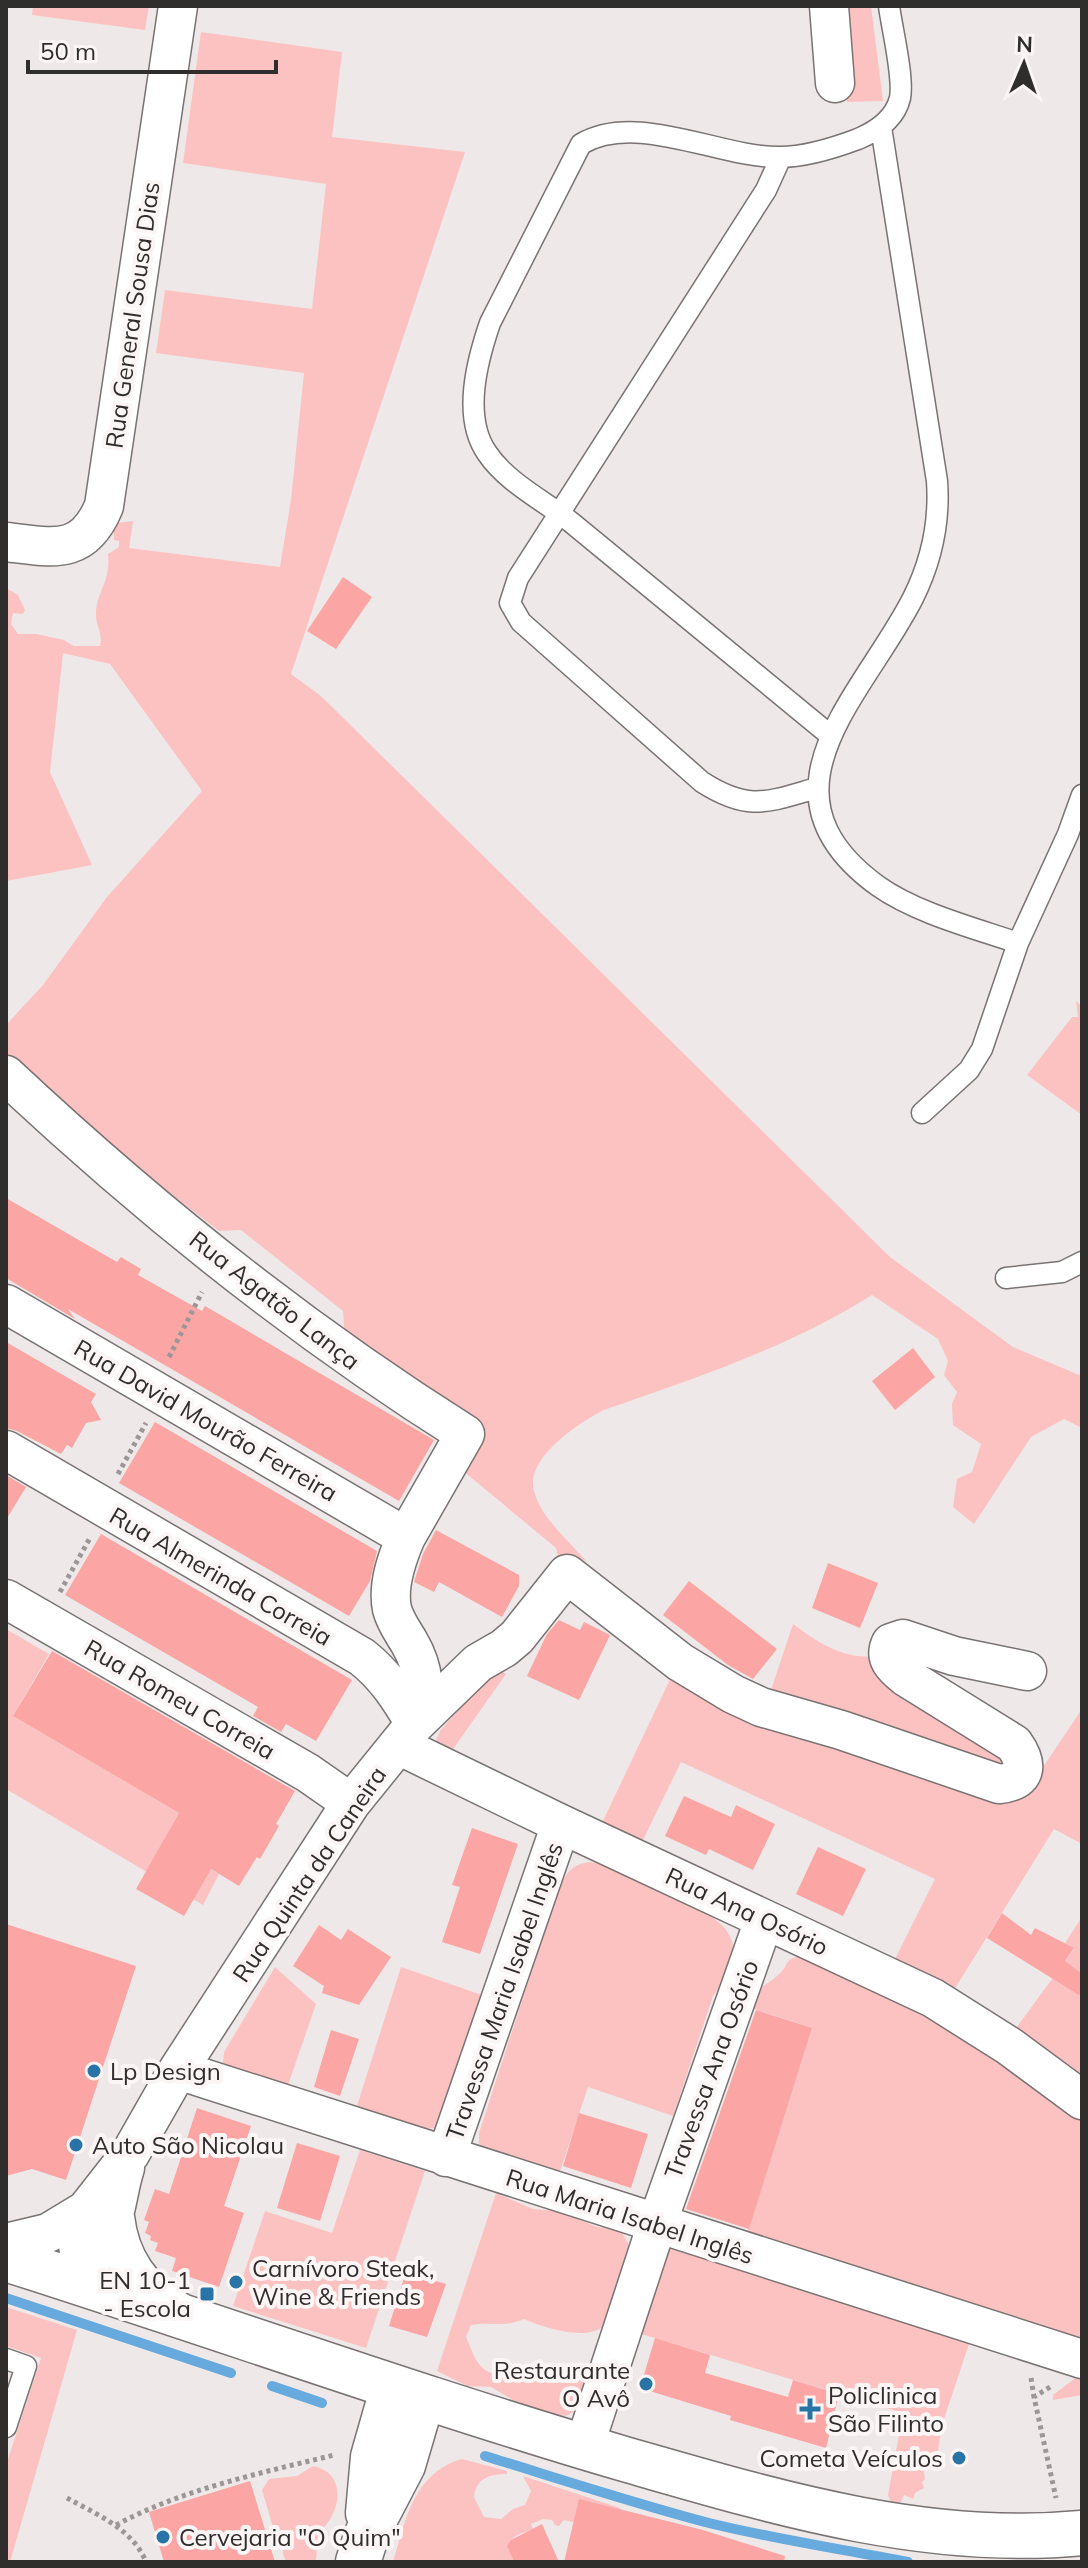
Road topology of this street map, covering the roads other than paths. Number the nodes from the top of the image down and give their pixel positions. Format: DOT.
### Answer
graph roads {
  1 [pos="178,6"];
  2 [pos="829,6"];
  3 [pos="889,6"];
  4 [pos="835,83"];
  5 [pos="881,127"];
  6 [pos="781,157"];
  7 [pos="561,514"];
  8 [pos="6,542"];
  9 [pos="831,736"];
  10 [pos="817,788"];
  11 [pos="1082,795"];
  12 [pos="1018,943"];
  13 [pos="6,1075"];
  14 [pos="922,1113"];
  15 [pos="1082,1262"];
  16 [pos="1006,1278"];
  17 [pos="6,1304"];
  18 [pos="6,1450"];
  19 [pos="406,1537"];
  20 [pos="6,1599"];
  21 [pos="1027,1671"];
  22 [pos="407,1734"];
  23 [pos="351,1803"];
  24 [pos="561,1824"];
  25 [pos="764,1920"];
  26 [pos="178,2070"];
  27 [pos="1082,2100"];
  28 [pos="446,2157"];
  29 [pos="100,2213"];
  30 [pos="657,2224"];
  31 [pos="13,2256"];
  32 [pos="81,2266"];
  33 [pos="116,2295"];
  34 [pos="198,2322"];
  35 [pos="6,2359"];
  36 [pos="1069,2371"];
  37 [pos="408,2392"];
  38 [pos="6,2427"];
  39 [pos="584,2447"];
  40 [pos="1072,2534"];
  41 [pos="362,2548"];
  1 -- 8 [label="street, Rua General Sousa Dias"];
  2 -- 4 [label="street"];
  3 -- 5 [label="lane"];
  5 -- 6 [label="lane"];
  5 -- 9 [label="lane"];
  6 -- 7 [label="lane"];
  6 -- 7 [label="lane"];
  7 -- 9 [label="lane"];
  7 -- 10 [label="lane"];
  9 -- 10 [label="lane"];
  10 -- 12 [label="lane"];
  11 -- 12 [label="lane"];
  12 -- 14 [label="lane"];
  13 -- 19 [label="street, Rua Agatão Lança"];
  15 -- 16 [label="lane"];
  17 -- 19 [label="street, Rua David Mourão Ferreira"];
  18 -- 22 [label="street, Rua Almerinda Correia"];
  19 -- 22 [label="street, Rua Quinta da Caneira"];
  20 -- 23 [label="street, Rua Romeu Correia"];
  21 -- 22 [label="street"];
  22 -- 23 [label="street, Rua Quinta da Caneira"];
  22 -- 24 [label="street, Rua Ana Osório"];
  23 -- 26 [label="street, Rua Quinta da Caneira"];
  24 -- 25 [label="street, Rua Ana Osório"];
  24 -- 28 [label="street, Travessa Maria Isabel Inglês"];
  25 -- 27 [label="street, Rua Ana Osório"];
  25 -- 30 [label="street, Travessa Ana Osório"];
  26 -- 28 [label="street, Rua Maria Isabel Inglês"];
  26 -- 29 [label="street, Rua Quinta da Caneira"];
  28 -- 30 [label="street, Rua Maria Isabel Inglês"];
  29 -- 31 [label="street, Rua Quinta da Caneira"];
  29 -- 32 [label="street, Rua Quinta da Caneira"];
  29 -- 34 [label="street"];
  30 -- 36 [label="street, Rua Maria Isabel Inglês"];
  30 -- 39 [label="street, Travessa Ana Osório"];
  31 -- 32 [label="street"];
  31 -- 33 [label="main road"];
  32 -- 33 [label="street"];
  33 -- 34 [label="main road"];
  34 -- 37 [label="main road"];
  35 -- 38 [label="lane"];
  37 -- 39 [label="main road"];
  37 -- 41 [label="main road"];
  39 -- 40 [label="main road"];
}
